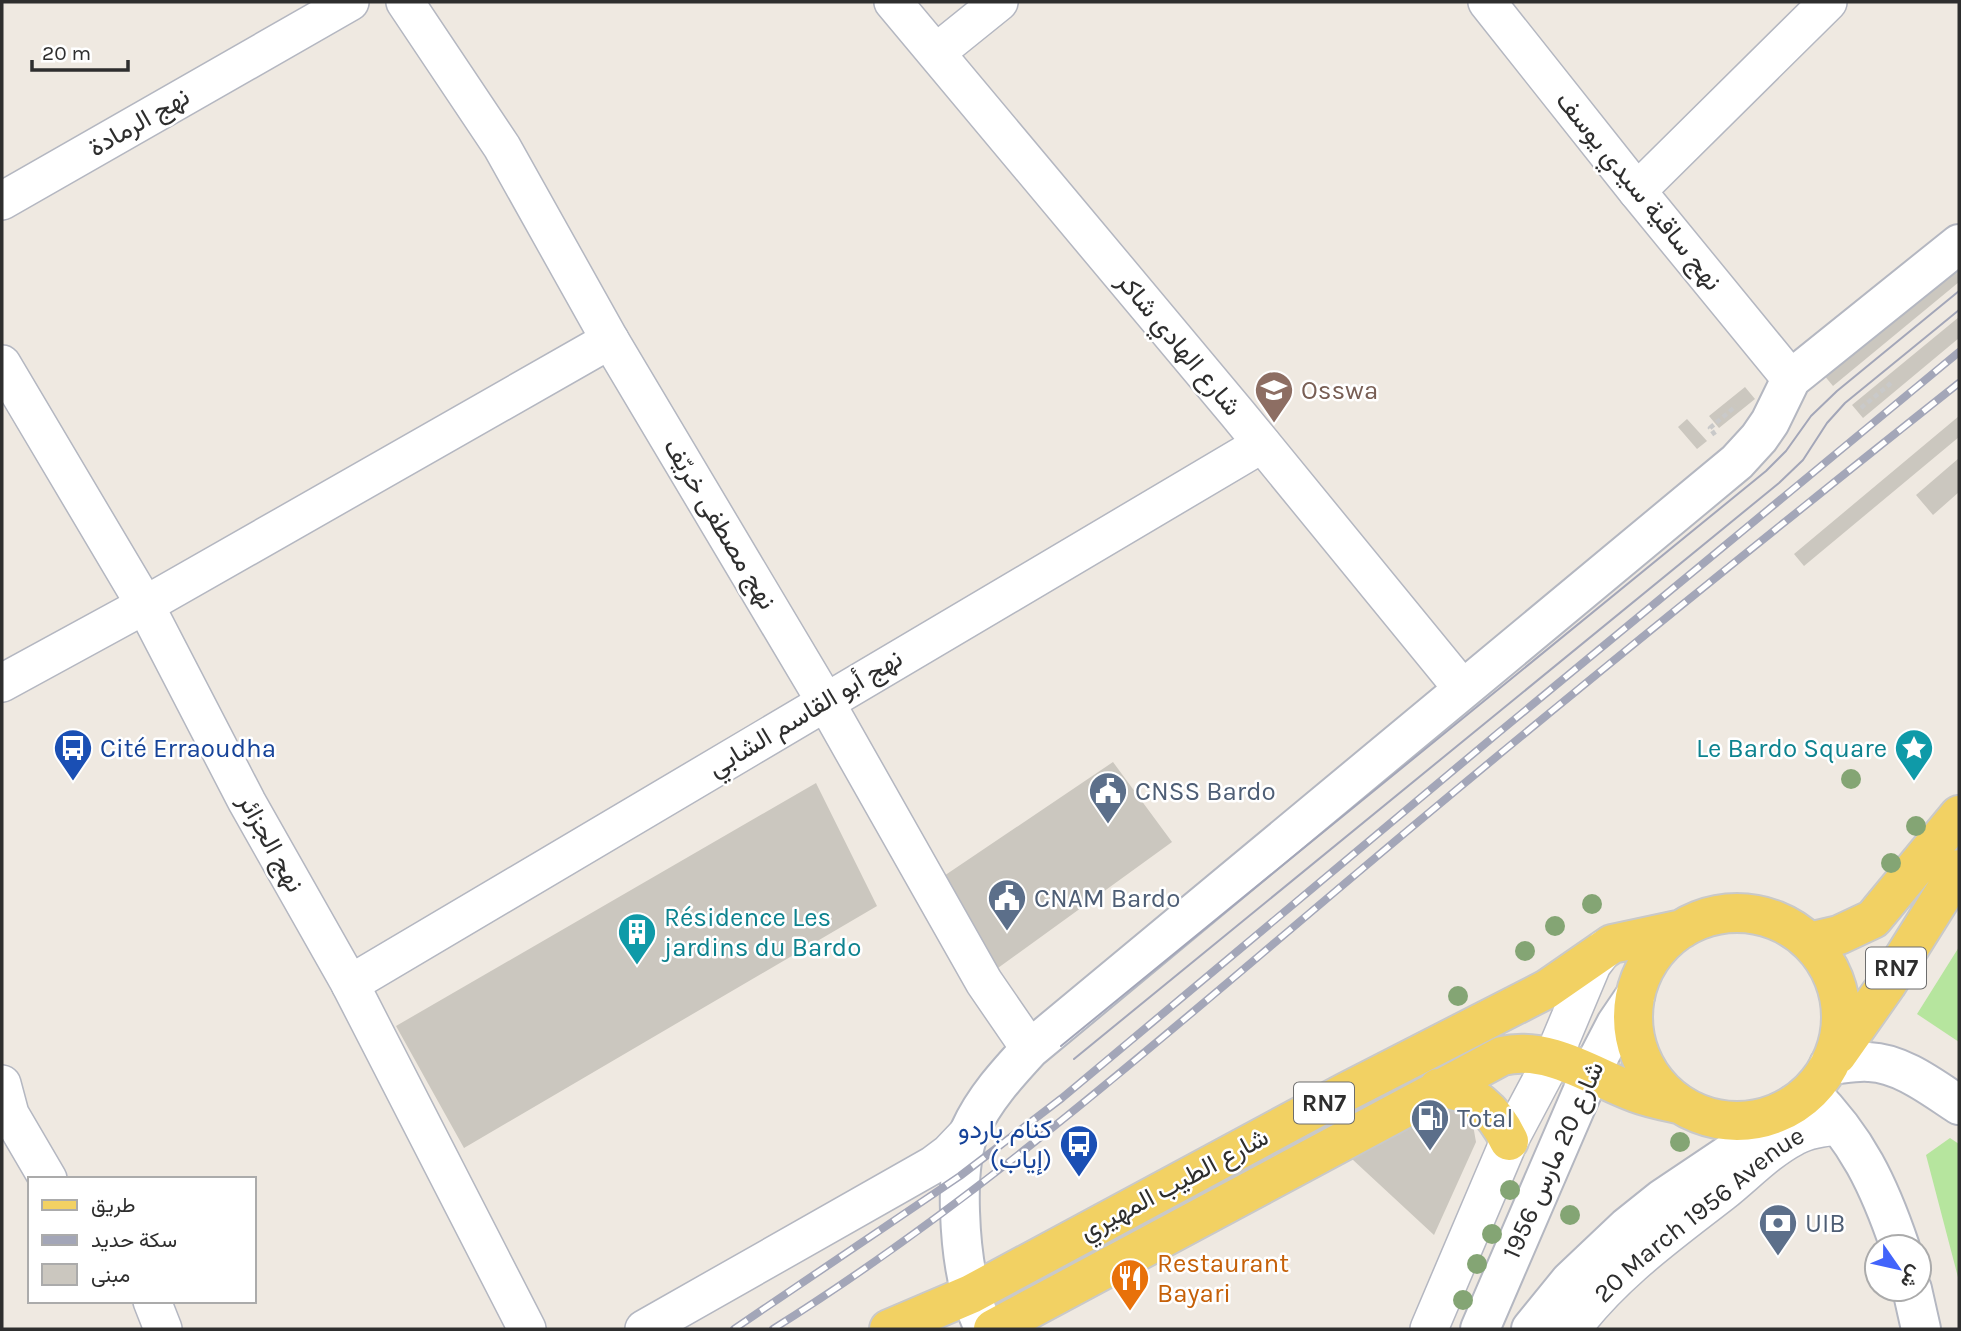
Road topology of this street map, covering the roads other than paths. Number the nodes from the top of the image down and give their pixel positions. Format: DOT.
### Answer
graph roads {
  1 [pos="350,2"];
  2 [pos="405,2"];
  3 [pos="893,2"];
  4 [pos="999,2"];
  5 [pos="1488,2"];
  6 [pos="1828,2"];
  7 [pos="937,52"];
  8 [pos="1637,191"];
  9 [pos="2,201"];
  10 [pos="1959,244"];
  11 [pos="610,340"];
  12 [pos="2,364"];
  13 [pos="1791,379"];
  14 [pos="1262,444"];
  15 [pos="145,605"];
  16 [pos="2,683"];
  17 [pos="1462,688"];
  18 [pos="825,701"];
  19 [pos="1959,815"];
  20 [pos="1959,869"];
  21 [pos="1682,929"];
  22 [pos="1809,942"];
  23 [pos="1604,949"];
  24 [pos="350,984"];
  25 [pos="1635,996"];
  26 [pos="1030,1049"];
  27 [pos="1553,1058"];
  28 [pos="1590,1074"];
  29 [pos="2,1084"];
  30 [pos="1811,1087"];
  31 [pos="1438,1088"];
  32 [pos="1678,1104"];
  33 [pos="1959,1105"];
  34 [pos="1840,1126"];
  35 [pos="969,1132"];
  36 [pos="1509,1141"];
  37 [pos="47,1177"];
  38 [pos="1895,1233"];
  39 [pos="971,1294"];
  40 [pos="153,1303"];
  41 [pos="1915,1303"];
  42 [pos="163,1329"];
  43 [pos="527,1329"];
  44 [pos="644,1329"];
  45 [pos="889,1329"];
  46 [pos="984,1329"];
  47 [pos="993,1329"];
  48 [pos="1429,1329"];
  49 [pos="1480,1329"];
  50 [pos="1531,1329"];
  51 [pos="1572,1329"];
  52 [pos="1921,1329"];
  1 -- 9 [label="street, نهج الرمادة"];
  2 -- 11 [label="street, نهج مصطفى خريّف"];
  3 -- 7 [label="street, شارع الهادي شاكر"];
  4 -- 7 [label="street"];
  5 -- 8 [label="street, نهج ساقية سيدي يوسف"];
  6 -- 8 [label="street"];
  7 -- 14 [label="street, شارع الهادي شاكر"];
  8 -- 13 [label="street, نهج ساقية سيدي يوسف"];
  10 -- 13 [label="main road"];
  11 -- 15 [label="street"];
  11 -- 18 [label="street, نهج مصطفى خريّف"];
  12 -- 15 [label="street, نهج الجزائر"];
  13 -- 17 [label="main road"];
  14 -- 17 [label="street, شارع الهادي شاكر"];
  14 -- 18 [label="street, نهج أبو القاسم الشابي"];
  15 -- 16 [label="street"];
  15 -- 24 [label="street, نهج الجزائر"];
  17 -- 26 [label="main road"];
  18 -- 24 [label="street, نهج أبو القاسم الشابي"];
  18 -- 26 [label="street, نهج مصطفى خريّف"];
  19 -- 22 [label="main road, RN7"];
  20 -- 30 [label="main road, RN7"];
  21 -- 22 [label="main road, RN7"];
  21 -- 23 [label="main road, شارع الطيب المهيري / RN7"];
  21 -- 25 [label="main road, RN7"];
  22 -- 30 [label="main road, RN7"];
  23 -- 27 [label="street"];
  23 -- 39 [label="main road, شارع الطيب المهيري / RN7"];
  24 -- 43 [label="street, نهج الجزائر"];
  25 -- 28 [label="main road, شارع 20 مارس 1956"];
  25 -- 32 [label="main road, RN7"];
  26 -- 35 [label="main road"];
  27 -- 28 [label="main road, شارع الطيب المهيري / RN7"];
  27 -- 31 [label="main road, شارع الطيب المهيري / RN7"];
  27 -- 36 [label="street"];
  28 -- 32 [label="main road, شارع الطيب المهيري / RN7"];
  28 -- 49 [label="main road, شارع 20 مارس 1956"];
  29 -- 37 [label="street"];
  30 -- 32 [label="main road, RN7"];
  30 -- 33 [label="main road"];
  30 -- 34 [label="main road"];
  30 -- 50 [label="main road"];
  31 -- 36 [label="main road"];
  31 -- 47 [label="main road, شارع الطيب المهيري / RN7"];
  34 -- 38 [label="main road"];
  34 -- 51 [label="street, 20 March 1956 Avenue"];
  35 -- 39 [label="main road"];
  35 -- 44 [label="street"];
  36 -- 48 [label="street"];
  39 -- 45 [label="main road, شارع الطيب المهيري / RN7"];
  39 -- 46 [label="main road"];
  40 -- 42 [label="street"];
  41 -- 52 [label="main road"];
}
